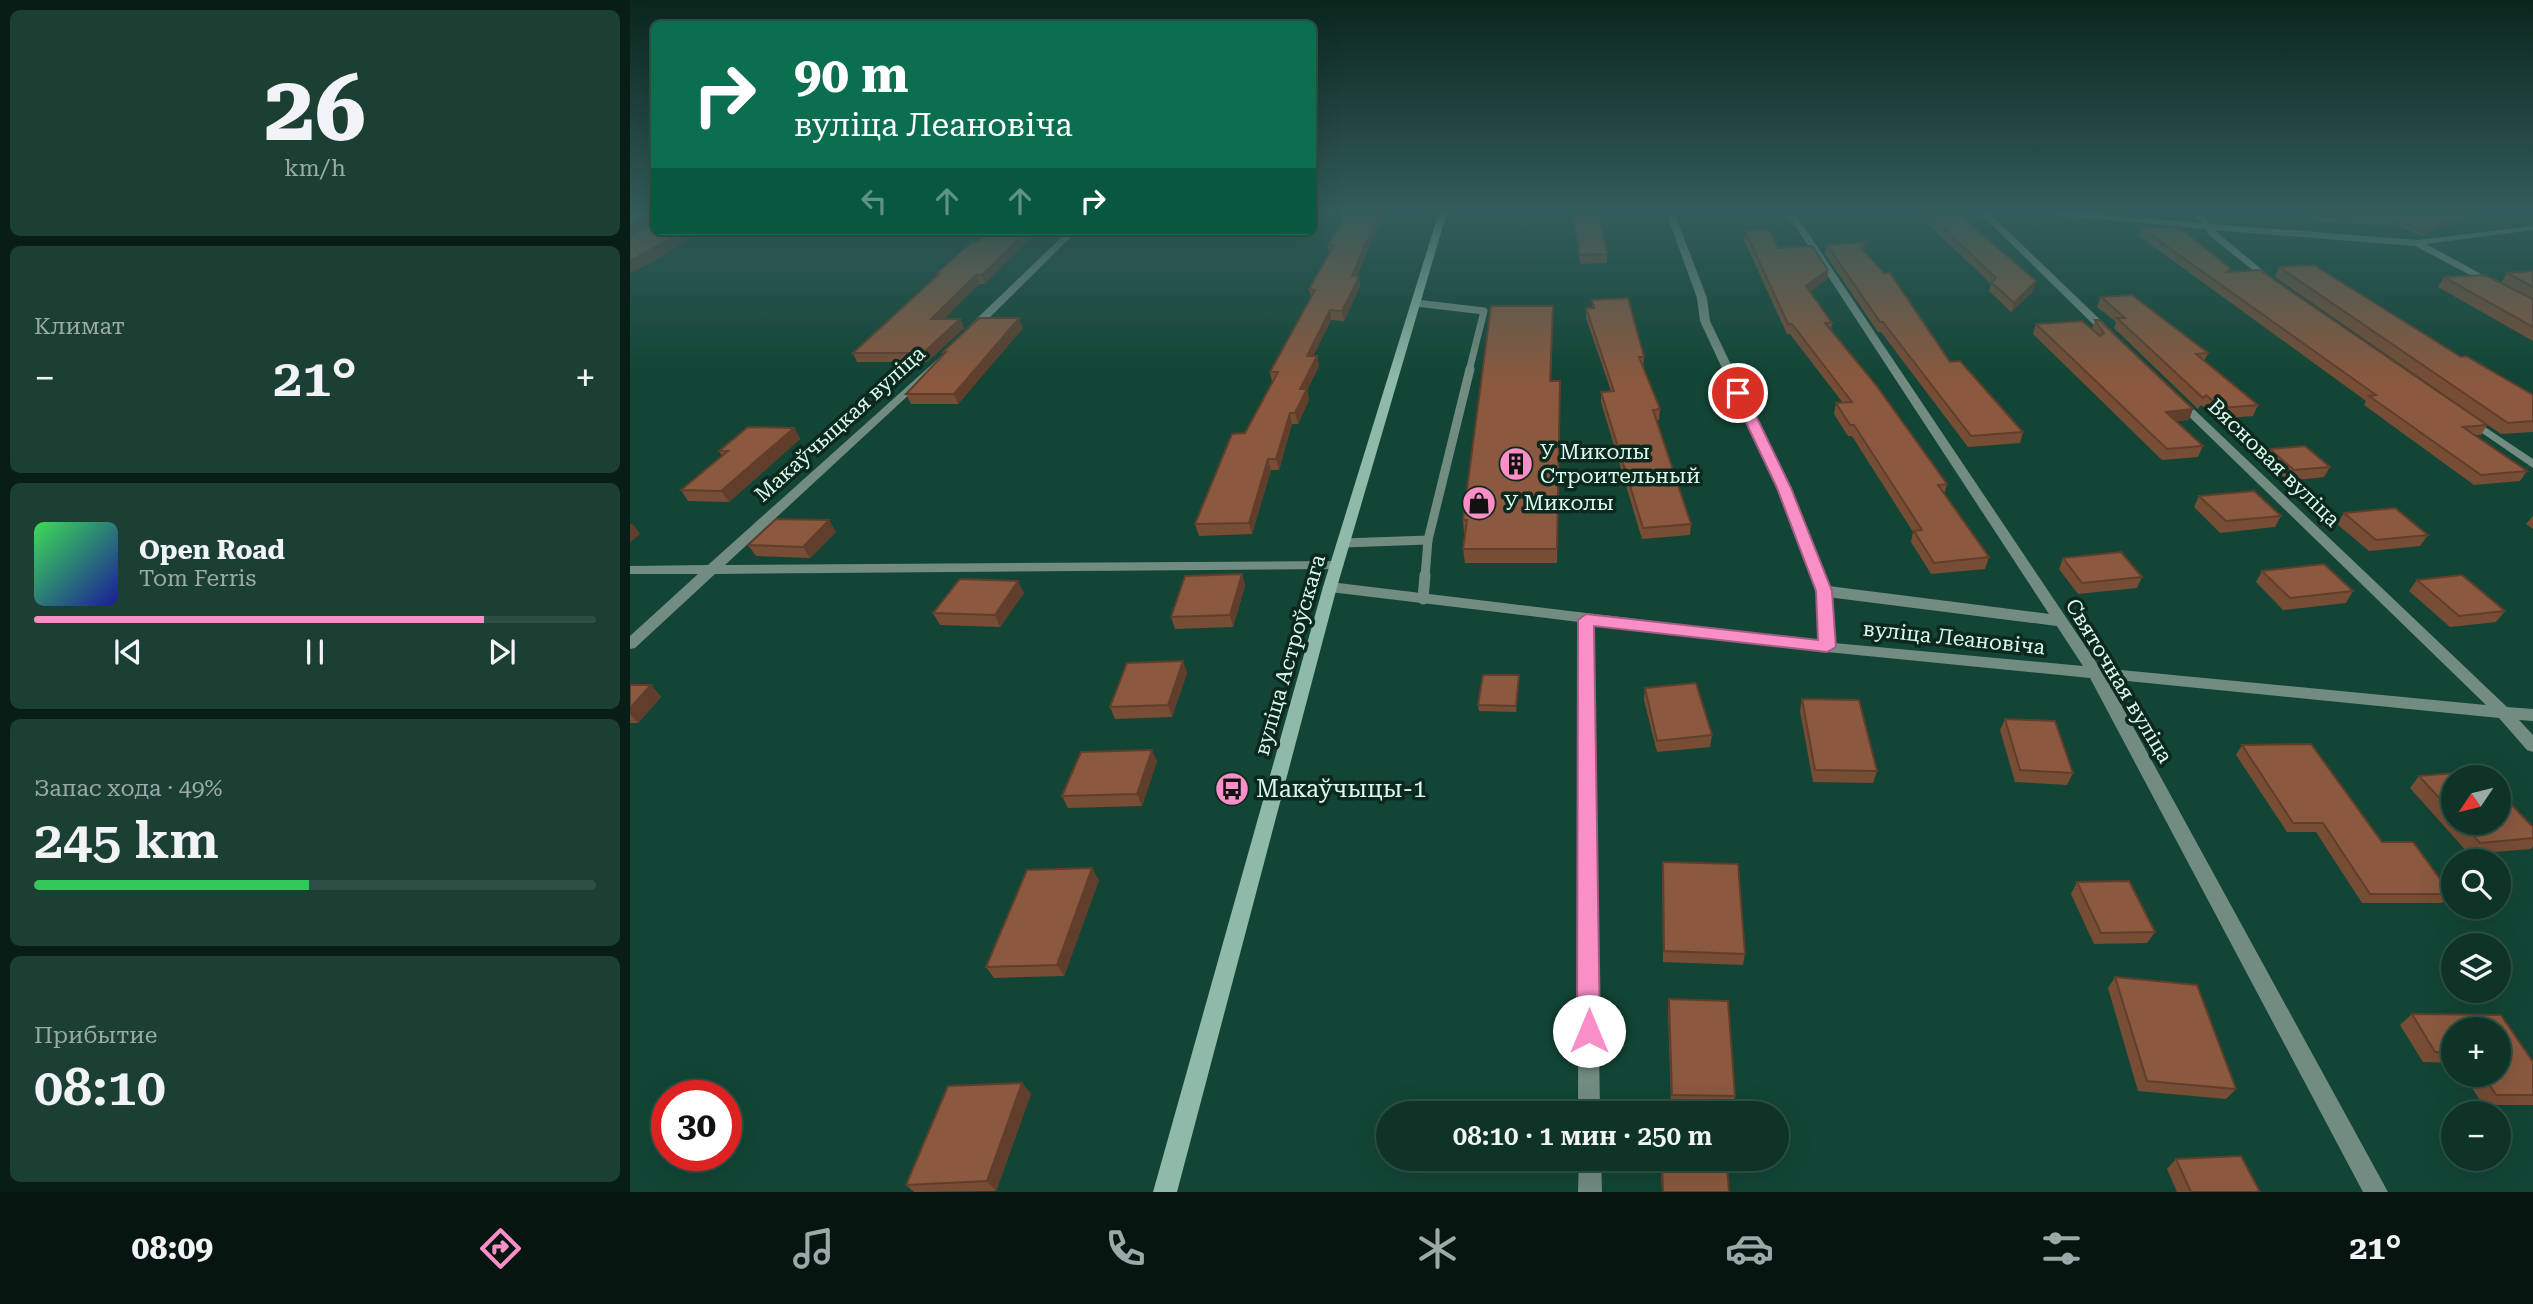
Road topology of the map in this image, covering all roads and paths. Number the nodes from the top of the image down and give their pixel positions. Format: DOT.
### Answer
graph roads {
  1 [pos="1035,268"];
  2 [pos="1426,268"];
  3 [pos="1691,268"];
  4 [pos="1827,268"];
  5 [pos="2041,268"];
  6 [pos="2252,268"];
  7 [pos="2461,268"];
  8 [pos="2274,283"];
  9 [pos="2498,288"];
  10 [pos="1416,303"];
  11 [pos="2115,339"];
  12 [pos="2164,387"];
  13 [pos="2466,417"];
  14 [pos="2533,464"];
  15 [pos="1428,540"];
  16 [pos="1343,543"];
  17 [pos="1337,565"];
  18 [pos="630,570"];
  19 [pos="707,570"];
  20 [pos="1330,587"];
  21 [pos="1824,591"];
  22 [pos="1423,599"];
  23 [pos="1586,620"];
  24 [pos="2061,621"];
  25 [pos="630,644"];
  26 [pos="1827,647"];
  27 [pos="2096,674"];
  28 [pos="2502,711"];
  29 [pos="2533,715"];
  30 [pos="2533,746"];
  31 [pos="1589,1101"];
  32 [pos="1590,1171"];
  33 [pos="1165,1192"];
  34 [pos="1590,1192"];
  35 [pos="2376,1192"];
  1 -- 19 [label="street, Макаўчыцкая вуліца"];
  2 -- 10 [label="street, вуліца Астроўскага"];
  3 -- 21 [label="street"];
  4 -- 24 [label="street, Святочная вуліца"];
  5 -- 11 [label="street"];
  6 -- 8 [label="street"];
  7 -- 9 [label="street"];
  10 -- 15 [label="lane"];
  10 -- 16 [label="street, вуліца Астроўскага"];
  12 -- 28 [label="street, Вясновая вуліца"];
  13 -- 14 [label="street"];
  15 -- 16 [label="lane"];
  15 -- 22 [label="lane"];
  16 -- 17 [label="street, вуліца Астроўскага"];
  17 -- 19 [label="street"];
  17 -- 20 [label="street, вуліца Астроўскага"];
  18 -- 19 [label="street"];
  19 -- 25 [label="street, Макаўчыцкая вуліца"];
  20 -- 22 [label="street, вуліца Леановіча"];
  20 -- 33 [label="street, вуліца Астроўскага"];
  21 -- 24 [label="lane"];
  21 -- 26 [label="street"];
  22 -- 23 [label="street, вуліца Леановіча"];
  23 -- 26 [label="street, вуліца Леановіча"];
  23 -- 31 [label="street"];
  24 -- 27 [label="street, Святочная вуліца"];
  26 -- 27 [label="street, вуліца Леановіча"];
  27 -- 28 [label="street, вуліца Леановіча"];
  27 -- 35 [label="street, Святочная вуліца"];
  28 -- 29 [label="street, вуліца Леановіча"];
  28 -- 30 [label="street, Вясновая вуліца"];
  32 -- 34 [label="street"];
}
